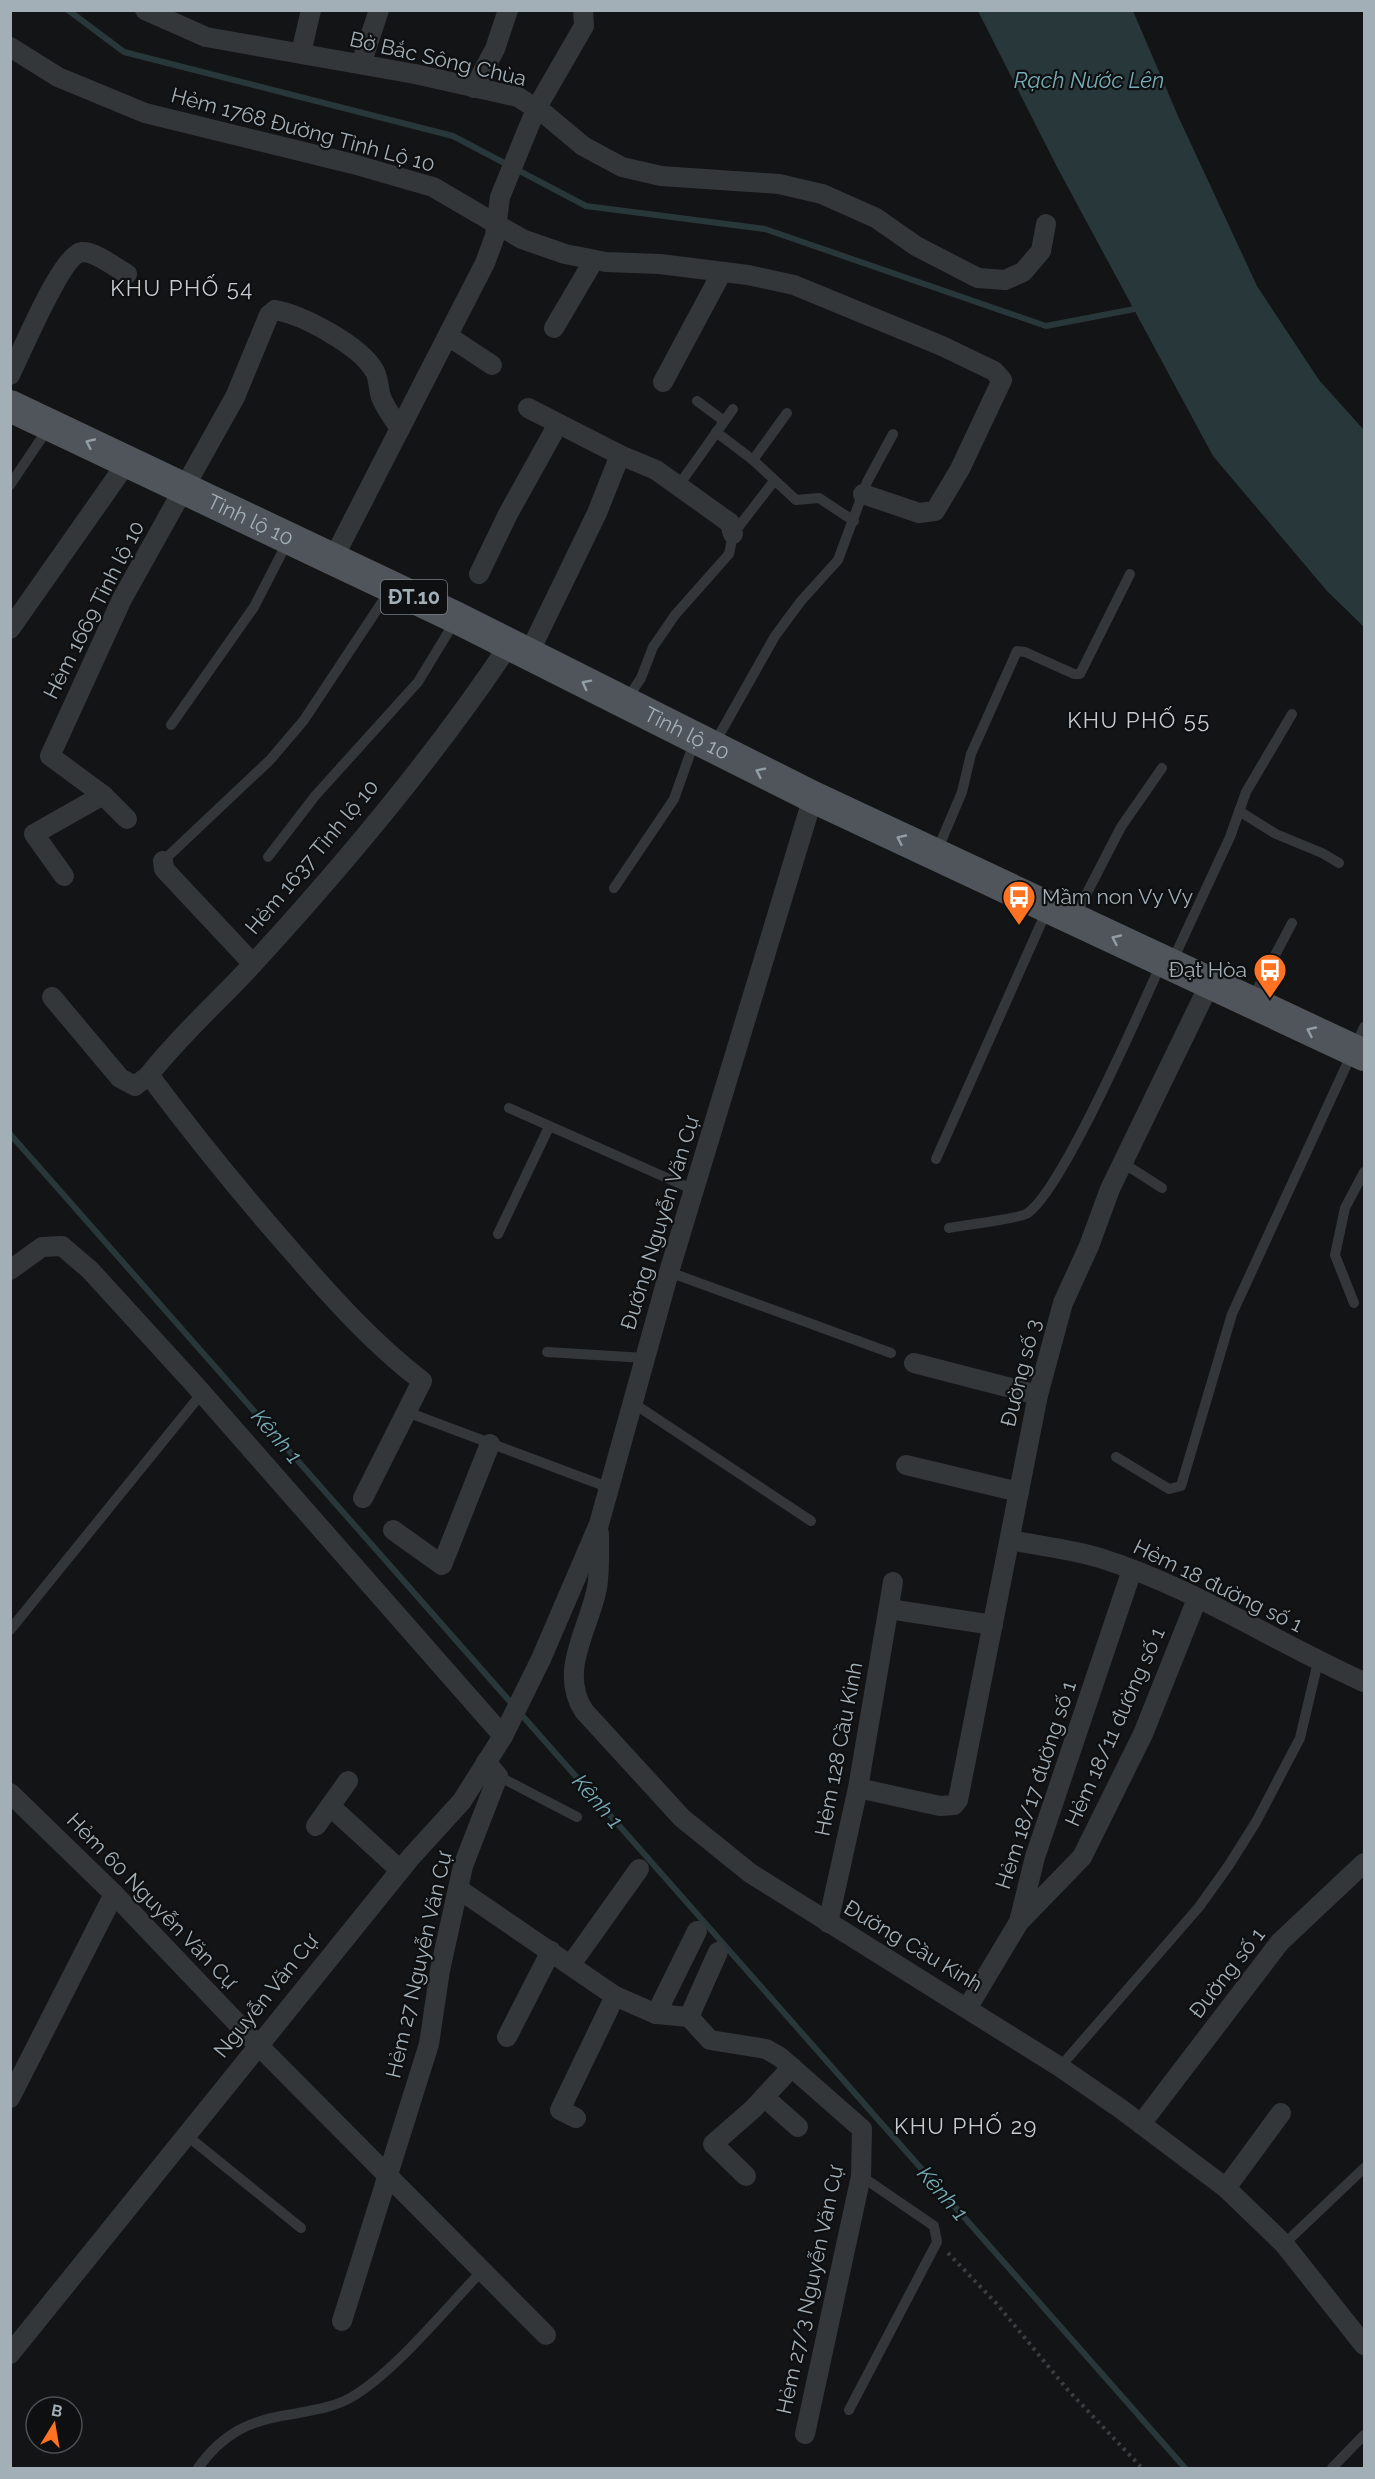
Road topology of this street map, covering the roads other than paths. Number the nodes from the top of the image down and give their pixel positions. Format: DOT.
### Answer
graph roads {
  1 [pos="145,10"];
  2 [pos="311,10"];
  3 [pos="379,10"];
  4 [pos="508,10"];
  5 [pos="583,10"];
  6 [pos="10,46"];
  7 [pos="301,52"];
  8 [pos="361,64"];
  9 [pos="474,88"];
  10 [pos="536,109"];
  11 [pos="496,223"];
  12 [pos="1046,224"];
  13 [pos="594,260"];
  14 [pos="722,272"];
  15 [pos="128,274"];
  16 [pos="554,328"];
  17 [pos="448,336"];
  18 [pos="492,365"];
  19 [pos="10,375"];
  20 [pos="663,382"];
  21 [pos="697,401"];
  22 [pos="10,406"];
  23 [pos="528,408"];
  24 [pos="733,409"];
  25 [pos="787,413"];
  26 [pos="724,420"];
  27 [pos="558,424"];
  28 [pos="51,425"];
  29 [pos="400,429"];
  30 [pos="716,432"];
  31 [pos="893,434"];
  32 [pos="620,455"];
  33 [pos="753,460"];
  34 [pos="128,461"];
  35 [pos="774,481"];
  36 [pos="10,485"];
  37 [pos="679,485"];
  38 [pos="184,488"];
  39 [pos="863,494"];
  40 [pos="854,521"];
  41 [pos="733,534"];
  42 [pos="290,538"];
  43 [pos="333,559"];
  44 [pos="479,574"];
  45 [pos="1130,574"];
  46 [pos="392,587"];
  47 [pos="457,618"];
  48 [pos="10,629"];
  49 [pos="519,650"];
  50 [pos="624,704"];
  51 [pos="1292,714"];
  52 [pos="171,725"];
  53 [pos="703,744"];
  54 [pos="1162,768"];
  55 [pos="103,795"];
  56 [pos="813,798"];
  57 [pos="1239,811"];
  58 [pos="127,819"];
  59 [pos="935,854"];
  60 [pos="268,857"];
  61 [pos="163,861"];
  62 [pos="1339,863"];
  63 [pos="64,876"];
  64 [pos="614,888"];
  65 [pos="1061,913"];
  66 [pos="1292,923"];
  67 [pos="1166,963"];
  68 [pos="253,964"];
  69 [pos="1210,983"];
  70 [pos="52,998"];
  71 [pos="1251,1002"];
  72 [pos="1361,1044"];
  73 [pos="142,1080"];
  74 [pos="509,1108"];
  75 [pos="549,1127"];
  76 [pos="936,1159"];
  77 [pos="1123,1162"];
  78 [pos="1365,1172"];
  79 [pos="1162,1188"];
  80 [pos="694,1190"];
  81 [pos="949,1228"];
  82 [pos="498,1234"];
  83 [pos="10,1270"];
  84 [pos="669,1272"];
  85 [pos="1354,1303"];
  86 [pos="547,1352"];
  87 [pos="891,1353"];
  88 [pos="645,1358"];
  89 [pos="914,1363"];
  90 [pos="202,1393"];
  91 [pos="1038,1395"];
  92 [pos="633,1403"];
  93 [pos="407,1412"];
  94 [pos="490,1444"];
  95 [pos="1116,1457"];
  96 [pos="906,1465"];
  97 [pos="610,1488"];
  98 [pos="1019,1492"];
  99 [pos="363,1498"];
  100 [pos="811,1521"];
  101 [pos="598,1524"];
  102 [pos="393,1530"];
  103 [pos="1010,1540"];
  104 [pos="1132,1570"];
  105 [pos="893,1582"];
  106 [pos="1197,1599"];
  107 [pos="889,1609"];
  108 [pos="993,1625"];
  109 [pos="10,1630"];
  110 [pos="541,1659"];
  111 [pos="1318,1662"];
  112 [pos="1365,1682"];
  113 [pos="503,1736"];
  114 [pos="492,1769"];
  115 [pos="348,1780"];
  116 [pos="858,1788"];
  117 [pos="10,1793"];
  118 [pos="330,1806"];
  119 [pos="577,1817"];
  120 [pos="316,1826"];
  121 [pos="1365,1863"];
  122 [pos="639,1869"];
  123 [pos="400,1870"];
  124 [pos="460,1890"];
  125 [pos="114,1894"];
  126 [pos="1019,1922"];
  127 [pos="828,1923"];
  128 [pos="697,1931"];
  129 [pos="551,1951"];
  130 [pos="718,1952"];
  131 [pos="572,1964"];
  132 [pos="615,1996"];
  133 [pos="968,2007"];
  134 [pos="656,2014"];
  135 [pos="688,2017"];
  136 [pos="507,2037"];
  137 [pos="257,2044"];
  138 [pos="792,2067"];
  139 [pos="1060,2067"];
  140 [pos="764,2097"];
  141 [pos="10,2098"];
  142 [pos="1281,2113"];
  143 [pos="576,2118"];
  144 [pos="1142,2124"];
  145 [pos="798,2127"];
  146 [pos="185,2134"];
  147 [pos="1365,2168"];
  148 [pos="746,2176"];
  149 [pos="861,2176"];
  150 [pos="388,2178"];
  151 [pos="1226,2188"];
  152 [pos="301,2228"];
  153 [pos="1284,2244"];
  154 [pos="482,2271"];
  155 [pos="342,2321"];
  156 [pos="546,2335"];
  157 [pos="1365,2345"];
  158 [pos="10,2354"];
  159 [pos="849,2410"];
  160 [pos="805,2434"];
  161 [pos="1365,2435"];
  162 [pos="198,2469"];
  163 [pos="1332,2469"];
  1 -- 7 [label="street, Bờ Bắc Sông Chùa"];
  2 -- 7 [label="street"];
  3 -- 8 [label="street"];
  4 -- 9 [label="street"];
  5 -- 10 [label="street"];
  6 -- 11 [label="street, Hẻm 1768 Đường Tỉnh Lộ 10"];
  7 -- 8 [label="street, Bờ Bắc Sông Chùa"];
  8 -- 9 [label="street, Bờ Bắc Sông Chùa"];
  9 -- 10 [label="street, Bờ Bắc Sông Chùa"];
  10 -- 11 [label="street"];
  10 -- 12 [label="street, Bờ Bắc Sông Chùa"];
  11 -- 13 [label="street, Hẻm 1768 Đường Tỉnh Lộ 10"];
  11 -- 17 [label="street"];
  13 -- 14 [label="street, Hẻm 1768 Đường Tỉnh Lộ 10"];
  13 -- 16 [label="street"];
  14 -- 20 [label="street"];
  14 -- 39 [label="street, Hẻm 1768 Đường Tỉnh Lộ 10"];
  15 -- 19 [label="street"];
  17 -- 18 [label="street"];
  17 -- 29 [label="street"];
  21 -- 26 [label="lane"];
  22 -- 28 [label="main road, Tỉnh lộ 10 / ĐT.10"];
  23 -- 27 [label="street"];
  24 -- 26 [label="lane"];
  25 -- 33 [label="lane"];
  26 -- 30 [label="lane"];
  27 -- 32 [label="street"];
  27 -- 44 [label="street"];
  34 -- 28 [label="main road, Tỉnh lộ 10 / ĐT.10, one-way"];
  28 -- 36 [label="lane"];
  29 -- 38 [label="street, Hẻm 1669 Tỉnh lộ 10"];
  29 -- 43 [label="street"];
  30 -- 33 [label="lane"];
  30 -- 37 [label="lane"];
  31 -- 39 [label="lane"];
  32 -- 37 [label="street"];
  32 -- 49 [label="street, Hẻm 1637 Tỉnh lộ 10"];
  33 -- 35 [label="lane"];
  34 -- 38 [label="main road, Tỉnh lộ 10 / ĐT.10"];
  34 -- 48 [label="street"];
  35 -- 40 [label="lane"];
  35 -- 41 [label="lane"];
  37 -- 41 [label="street"];
  38 -- 42 [label="main road, Tỉnh lộ 10 / ĐT.10"];
  38 -- 55 [label="street, Hẻm 1669 Tỉnh lộ 10"];
  39 -- 40 [label="lane"];
  40 -- 53 [label="lane"];
  41 -- 50 [label="lane"];
  42 -- 43 [label="main road, Tỉnh lộ 10 / ĐT.10"];
  42 -- 52 [label="lane"];
  43 -- 46 [label="main road, Tỉnh lộ 10 / ĐT.10"];
  45 -- 59 [label="lane"];
  46 -- 47 [label="main road, Tỉnh lộ 10 / ĐT.10"];
  46 -- 61 [label="lane"];
  47 -- 49 [label="main road, Tỉnh lộ 10 / ĐT.10"];
  47 -- 60 [label="lane"];
  50 -- 49 [label="main road, Tỉnh lộ 10 / ĐT.10, one-way"];
  49 -- 68 [label="street, Hẻm 1637 Tỉnh lộ 10"];
  50 -- 53 [label="main road, Tỉnh lộ 10 / ĐT.10"];
  51 -- 57 [label="lane"];
  56 -- 53 [label="main road, Tỉnh lộ 10 / ĐT.10, one-way"];
  53 -- 64 [label="lane"];
  54 -- 65 [label="lane"];
  55 -- 58 [label="street"];
  55 -- 63 [label="street"];
  59 -- 56 [label="main road, Tỉnh lộ 10 / ĐT.10, one-way"];
  56 -- 80 [label="street, Đường Nguyễn Văn Cự"];
  57 -- 62 [label="lane"];
  57 -- 67 [label="lane"];
  59 -- 65 [label="main road, Tỉnh lộ 10 / ĐT.10"];
  61 -- 68 [label="street"];
  67 -- 65 [label="main road, Tỉnh lộ 10 / ĐT.10, one-way"];
  65 -- 76 [label="lane"];
  66 -- 71 [label="lane"];
  67 -- 69 [label="main road, Tỉnh lộ 10 / ĐT.10"];
  67 -- 81 [label="lane"];
  68 -- 73 [label="street, Hẻm 1637 Tỉnh lộ 10"];
  69 -- 71 [label="main road, Tỉnh lộ 10 / ĐT.10"];
  69 -- 77 [label="street, Đường số 3"];
  70 -- 73 [label="street"];
  72 -- 71 [label="main road, Tỉnh lộ 10 / ĐT.10, one-way"];
  72 -- 95 [label="lane"];
  73 -- 93 [label="street"];
  74 -- 75 [label="lane"];
  75 -- 80 [label="lane"];
  75 -- 82 [label="lane"];
  77 -- 79 [label="lane"];
  77 -- 91 [label="street, Đường số 3"];
  78 -- 85 [label="lane"];
  80 -- 84 [label="street, Đường Nguyễn Văn Cự"];
  83 -- 90 [label="street"];
  84 -- 87 [label="lane"];
  84 -- 88 [label="street, Đường Nguyễn Văn Cự"];
  86 -- 88 [label="lane"];
  88 -- 92 [label="street, Đường Nguyễn Văn Cự"];
  89 -- 91 [label="street"];
  90 -- 109 [label="lane"];
  90 -- 113 [label="street"];
  91 -- 98 [label="street, Đường số 3"];
  92 -- 97 [label="street, Đường Nguyễn Văn Cự"];
  92 -- 100 [label="lane"];
  93 -- 94 [label="lane"];
  93 -- 99 [label="street"];
  94 -- 97 [label="lane"];
  94 -- 102 [label="street"];
  96 -- 98 [label="street"];
  97 -- 101 [label="street, Đường Nguyễn Văn Cự"];
  98 -- 103 [label="street, Đường số 3"];
  101 -- 110 [label="street, Đường Nguyễn Văn Cự"];
  101 -- 127 [label="street, Đường Cầu Kinh"];
  103 -- 104 [label="street, Hẻm 18 đường số 1"];
  103 -- 108 [label="street, Đường số 3"];
  104 -- 106 [label="street, Hẻm 18 đường số 1"];
  104 -- 126 [label="street, Hẻm 18/17 đường số 1"];
  105 -- 107 [label="street, Hẻm 128 Cầu Kinh"];
  106 -- 111 [label="street, Hẻm 18 đường số 1"];
  106 -- 126 [label="street, Hẻm 18/11 đường số 1"];
  107 -- 108 [label="street"];
  107 -- 116 [label="street, Hẻm 128 Cầu Kinh"];
  108 -- 116 [label="street, Đường số 3"];
  110 -- 113 [label="street, Nguyễn Văn Cự"];
  111 -- 112 [label="street, Hẻm 18 đường số 1"];
  111 -- 139 [label="lane"];
  113 -- 114 [label="street, Nguyễn Văn Cự"];
  114 -- 119 [label="lane"];
  114 -- 123 [label="street, Nguyễn Văn Cự"];
  114 -- 124 [label="street, Hẻm 27 Nguyễn Văn Cự"];
  115 -- 118 [label="street"];
  116 -- 127 [label="street, Hẻm 128 Cầu Kinh"];
  117 -- 125 [label="street, Hẻm 60 Nguyễn Văn Cự"];
  118 -- 120 [label="street"];
  118 -- 123 [label="street"];
  121 -- 144 [label="street, Đường số 1"];
  122 -- 131 [label="street"];
  123 -- 137 [label="street, Nguyễn Văn Cự"];
  124 -- 129 [label="street"];
  124 -- 150 [label="street, Hẻm 27 Nguyễn Văn Cự"];
  125 -- 137 [label="street, Hẻm 60 Nguyễn Văn Cự"];
  125 -- 141 [label="street"];
  126 -- 133 [label="street, Hẻm 18/17 đường số 1"];
  127 -- 133 [label="street, Đường Cầu Kinh"];
  128 -- 134 [label="street"];
  129 -- 131 [label="street"];
  129 -- 136 [label="street"];
  130 -- 135 [label="street"];
  131 -- 132 [label="street"];
  132 -- 134 [label="street"];
  132 -- 143 [label="street"];
  133 -- 139 [label="street, Đường Cầu Kinh"];
  134 -- 135 [label="street"];
  135 -- 138 [label="street, Hẻm 27/3 Nguyễn Văn Cự"];
  137 -- 146 [label="street, Nguyễn Văn Cự"];
  137 -- 150 [label="street, Hẻm 60 Nguyễn Văn Cự"];
  138 -- 140 [label="street"];
  138 -- 149 [label="street, Hẻm 27/3 Nguyễn Văn Cự"];
  139 -- 144 [label="street, Đường Cầu Kinh"];
  140 -- 145 [label="street"];
  140 -- 148 [label="street"];
  142 -- 151 [label="street"];
  144 -- 151 [label="street, Đường Cầu Kinh"];
  146 -- 152 [label="lane"];
  146 -- 158 [label="street, Nguyễn Văn Cự"];
  147 -- 153 [label="lane"];
  149 -- 159 [label="lane"];
  149 -- 160 [label="street, Hẻm 27/3 Nguyễn Văn Cự"];
  150 -- 154 [label="street, Hẻm 60 Nguyễn Văn Cự"];
  150 -- 155 [label="street, Hẻm 27 Nguyễn Văn Cự"];
  151 -- 153 [label="street, Đường Cầu Kinh"];
  153 -- 157 [label="street, Đường Cầu Kinh"];
  154 -- 156 [label="street, Hẻm 60 Nguyễn Văn Cự"];
  154 -- 162 [label="lane"];
  161 -- 163 [label="lane"];
}
